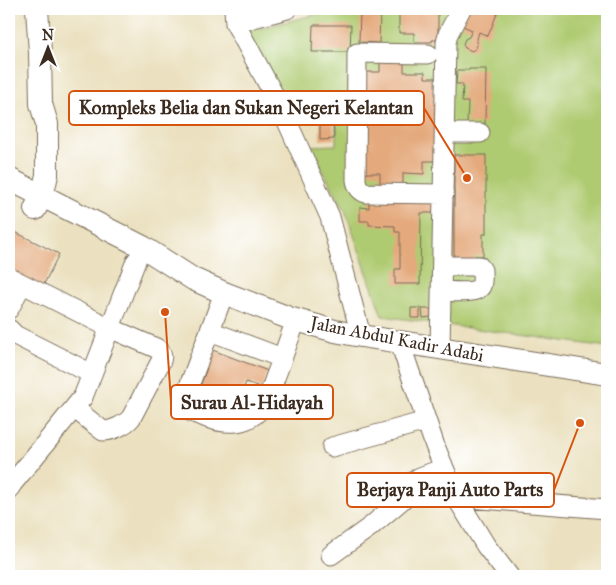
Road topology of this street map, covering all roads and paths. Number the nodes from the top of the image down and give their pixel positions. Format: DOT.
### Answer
graph roads {
  1 [pos="37,9"];
  2 [pos="287,9"];
  3 [pos="461,9"];
  4 [pos="234,16"];
  5 [pos="428,54"];
  6 [pos="445,133"];
  7 [pos="480,133"];
  8 [pos="9,179"];
  9 [pos="444,194"];
  10 [pos="28,199"];
  11 [pos="136,261"];
  12 [pos="442,266"];
  13 [pos="193,279"];
  14 [pos="15,280"];
  15 [pos="441,291"];
  16 [pos="224,293"];
  17 [pos="9,309"];
  18 [pos="296,320"];
  19 [pos="110,328"];
  20 [pos="9,329"];
  21 [pos="210,331"];
  22 [pos="361,336"];
  23 [pos="400,343"];
  24 [pos="440,349"];
  25 [pos="282,358"];
  26 [pos="92,374"];
  27 [pos="607,374"];
  28 [pos="74,408"];
  29 [pos="426,421"];
  30 [pos="332,447"];
  31 [pos="444,468"];
  32 [pos="9,489"];
  33 [pos="456,497"];
  34 [pos="607,509"];
  35 [pos="331,555"];
  36 [pos="509,576"];
  1 -- 10 [label="main road"];
  2 -- 4 [label="street"];
  3 -- 6 [label="street"];
  4 -- 22 [label="street"];
  5 -- 9 [label="street"];
  6 -- 7 [label="street"];
  6 -- 9 [label="street"];
  8 -- 10 [label="main road, Jalan Abdul Kadir Adabi"];
  9 -- 12 [label="street"];
  10 -- 11 [label="main road, Jalan Abdul Kadir Adabi"];
  10 -- 13 [label="main road, Jalan Abdul Kadir Adabi"];
  11 -- 13 [label="main road, Jalan Abdul Kadir Adabi"];
  11 -- 19 [label="street"];
  12 -- 15 [label="street"];
  12 -- 15 [label="street"];
  13 -- 16 [label="main road, Jalan Abdul Kadir Adabi"];
  14 -- 17 [label="street"];
  14 -- 19 [label="street"];
  15 -- 24 [label="street"];
  16 -- 18 [label="main road, Jalan Abdul Kadir Adabi"];
  16 -- 21 [label="street"];
  18 -- 22 [label="main road, Jalan Abdul Kadir Adabi"];
  18 -- 25 [label="street"];
  19 -- 26 [label="street"];
  19 -- 28 [label="street"];
  20 -- 26 [label="street"];
  21 -- 25 [label="street"];
  21 -- 25 [label="street"];
  22 -- 23 [label="main road, Jalan Abdul Kadir Adabi"];
  23 -- 24 [label="main road, Jalan Abdul Kadir Adabi"];
  23 -- 29 [label="street"];
  24 -- 27 [label="main road, Jalan Abdul Kadir Adabi"];
  26 -- 28 [label="street"];
  28 -- 32 [label="street"];
  29 -- 30 [label="street"];
  29 -- 31 [label="street"];
  31 -- 33 [label="street"];
  31 -- 35 [label="street"];
  33 -- 34 [label="street"];
  33 -- 36 [label="street"];
}
